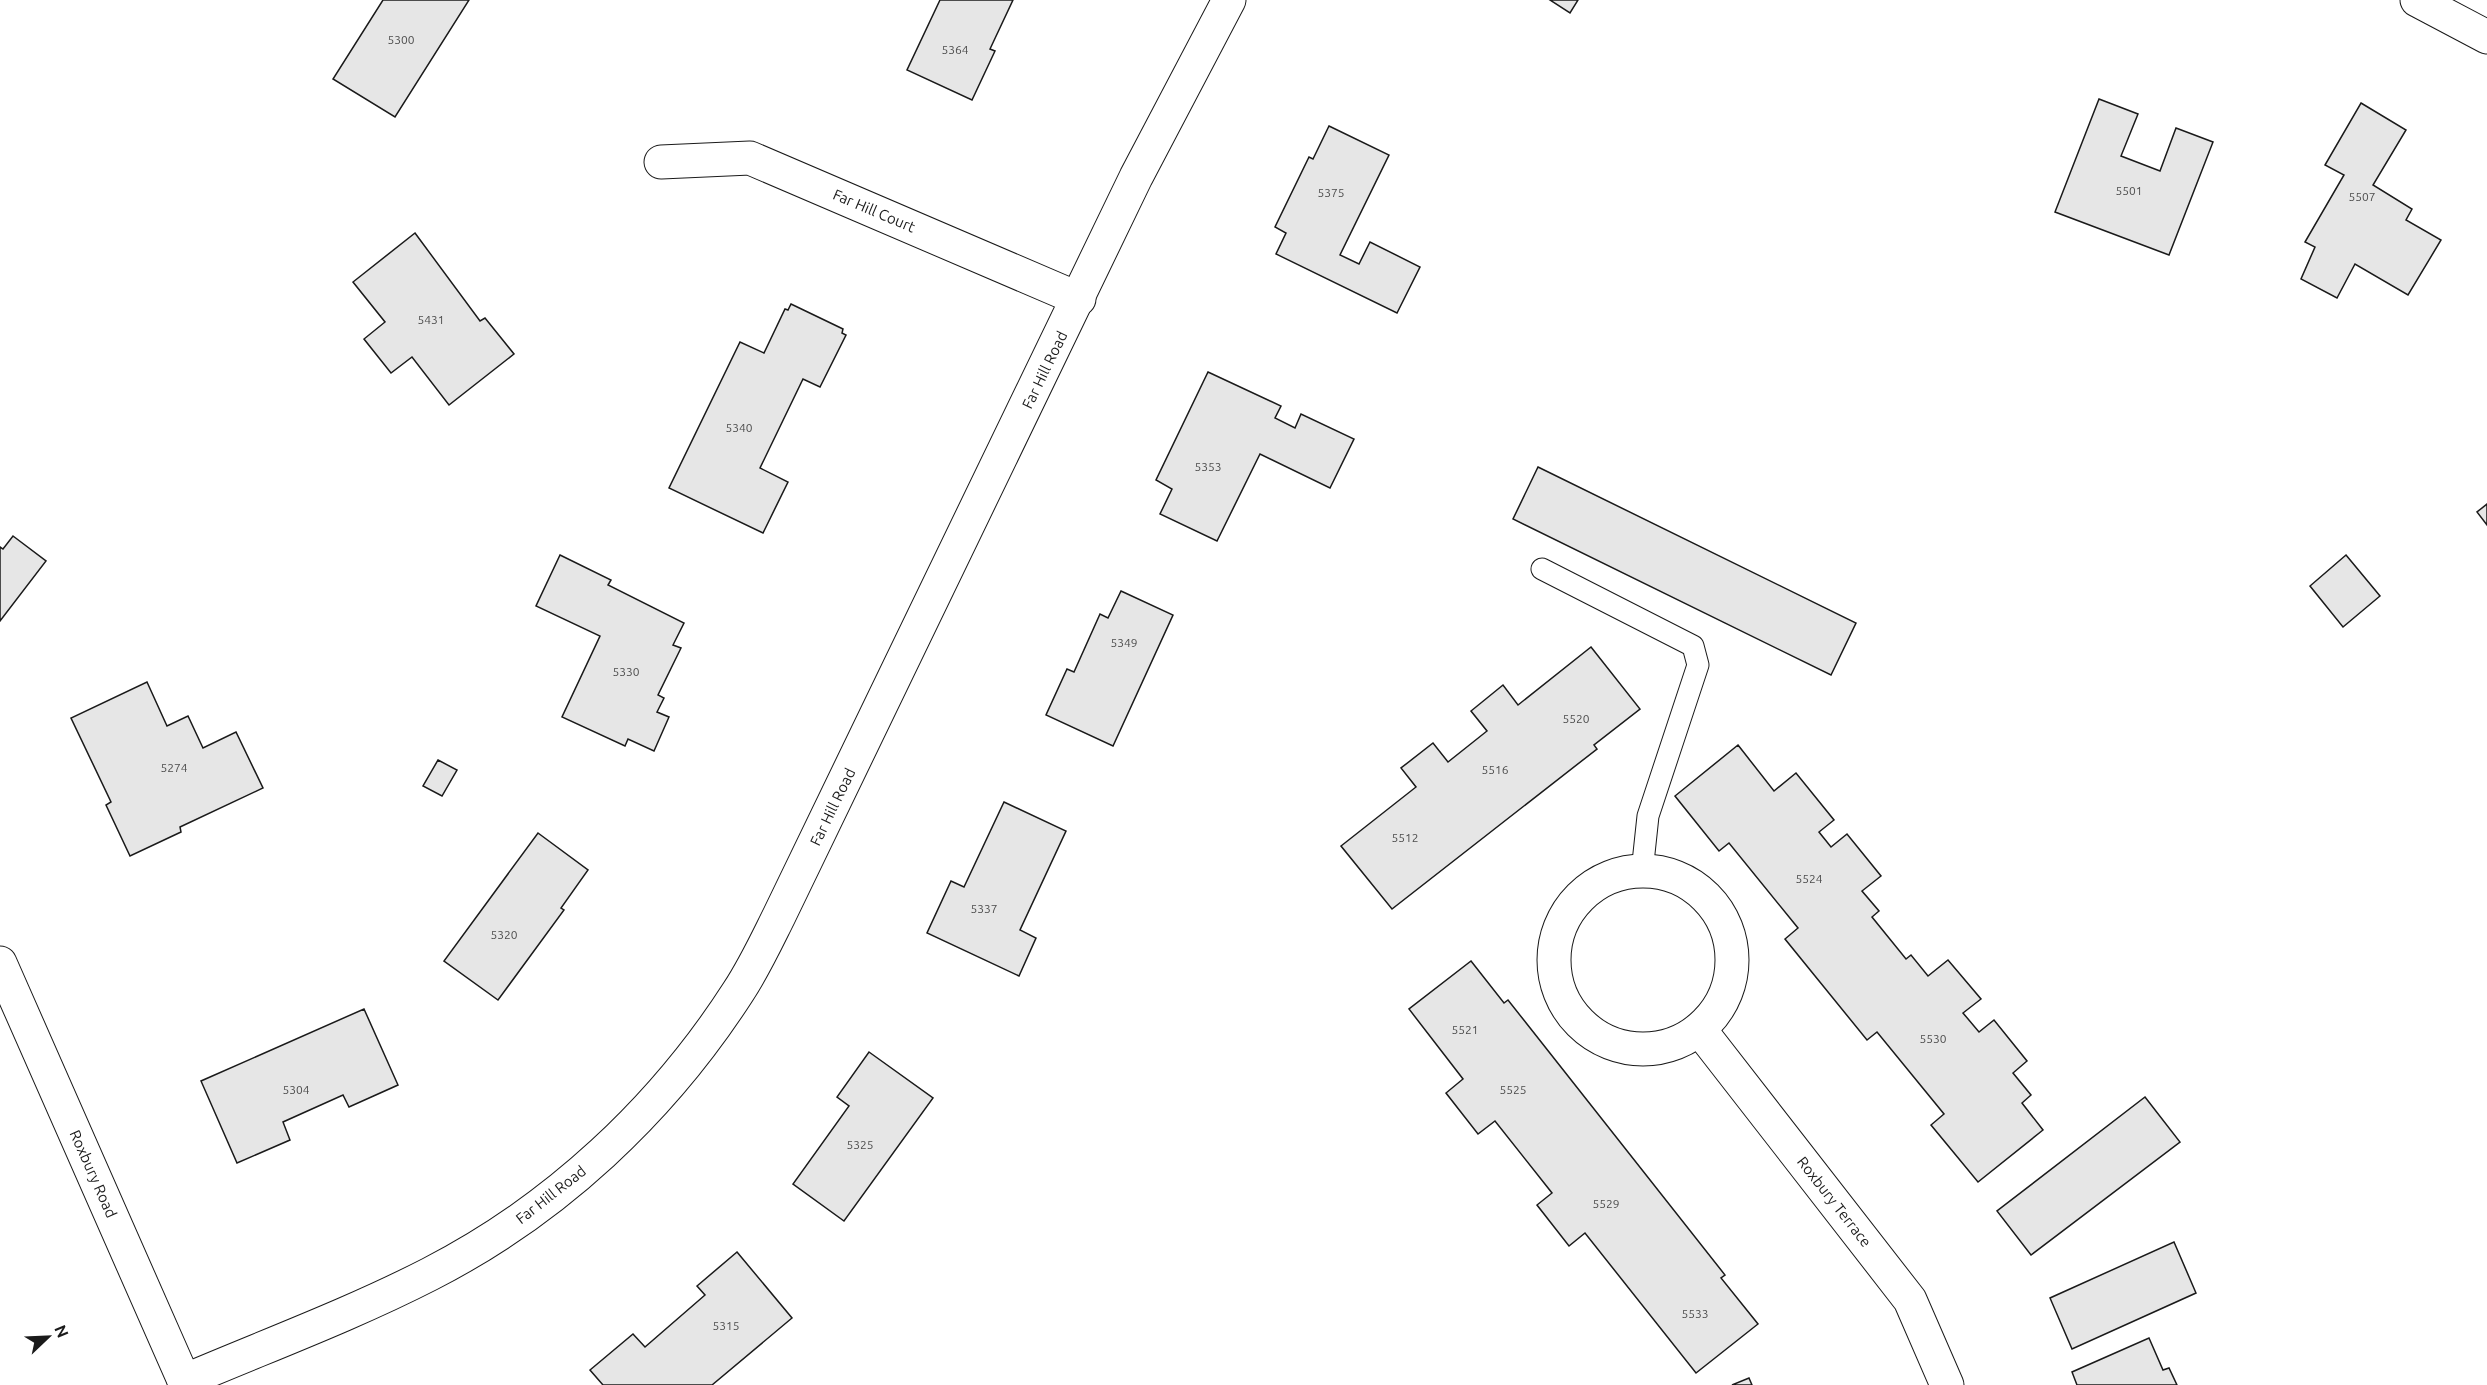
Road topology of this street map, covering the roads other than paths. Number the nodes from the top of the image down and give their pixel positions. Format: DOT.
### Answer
graph roads {
  1 [pos="1229,0"];
  2 [pos="2416,0"];
  3 [pos="2487,37"];
  4 [pos="661,162"];
  5 [pos="1079,299"];
  6 [pos="1542,569"];
  7 [pos="1642,872"];
  8 [pos="0,963"];
  9 [pos="1700,1030"];
  10 [pos="185,1383"];
  11 [pos="1947,1385"];
  1 -- 5 [label="street, Far Hill Road"];
  2 -- 3 [label="street"];
  4 -- 5 [label="street, Far Hill Court"];
  5 -- 10 [label="street, Far Hill Road"];
  6 -- 7 [label="lane"];
  7 -- 9 [label="street"];
  7 -- 9 [label="street"];
  8 -- 10 [label="street, Roxbury Road"];
  9 -- 11 [label="street, Roxbury Terrace"];
}
